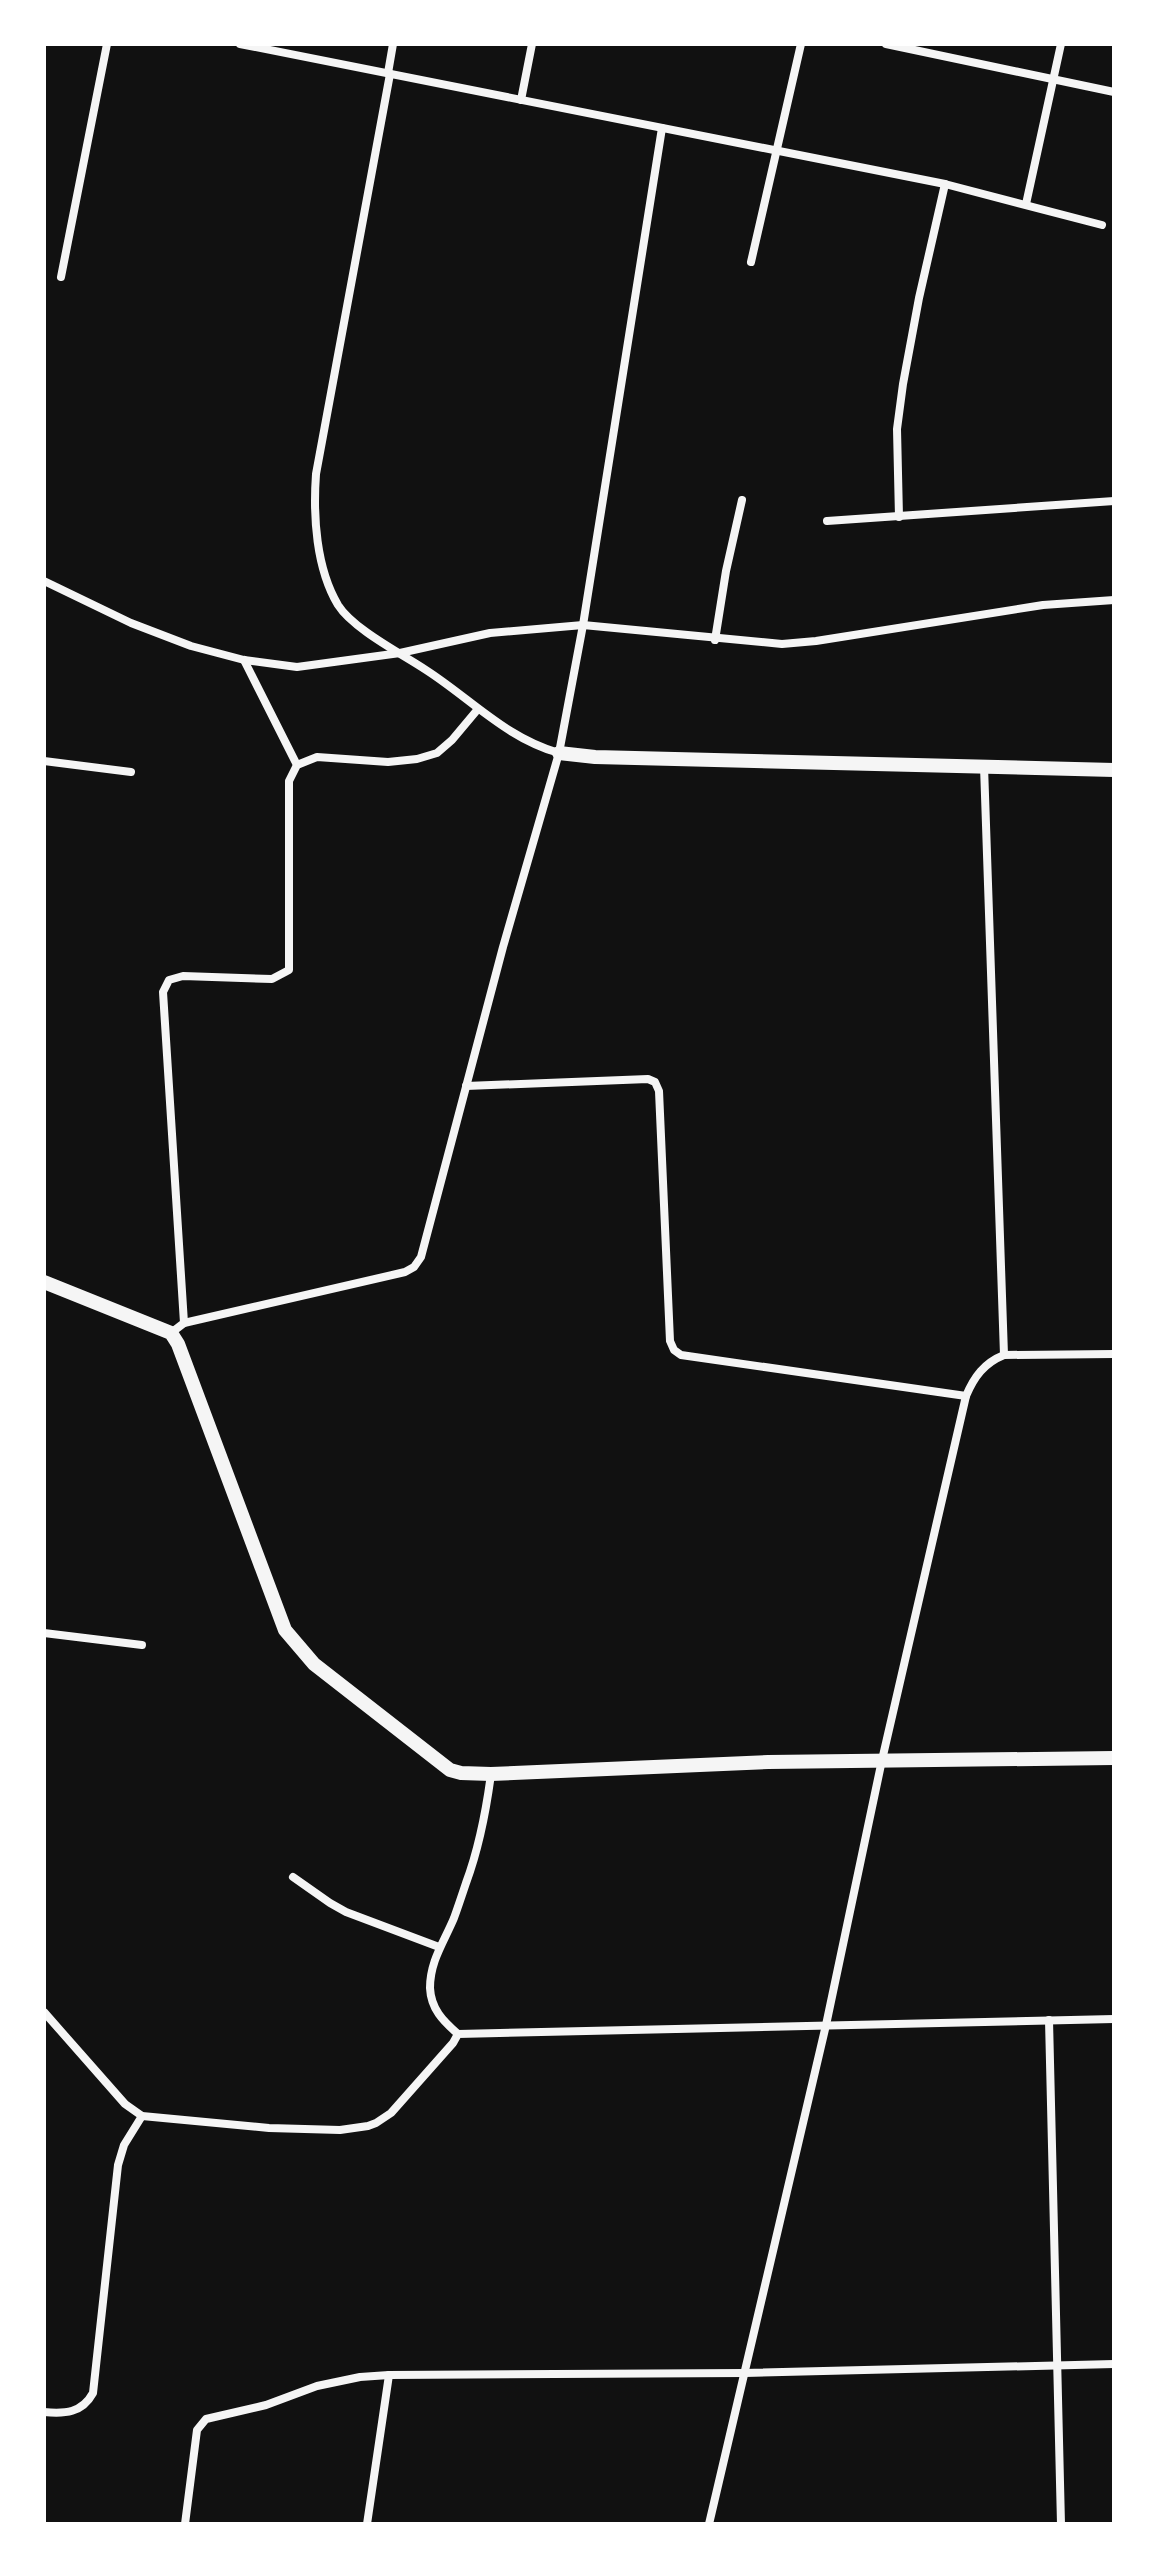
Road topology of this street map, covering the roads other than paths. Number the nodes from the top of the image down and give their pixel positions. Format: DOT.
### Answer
graph roads {
  1 [pos="107,44"];
  2 [pos="240,44"];
  3 [pos="393,44"];
  4 [pos="532,44"];
  5 [pos="801,44"];
  6 [pos="886,44"];
  7 [pos="1061,44"];
  8 [pos="389,73"];
  9 [pos="1054,79"];
  10 [pos="1114,92"];
  11 [pos="521,100"];
  12 [pos="662,128"];
  13 [pos="776,151"];
  14 [pos="945,184"];
  15 [pos="1026,204"];
  16 [pos="1102,225"];
  17 [pos="751,262"];
  18 [pos="61,277"];
  19 [pos="742,500"];
  20 [pos="1114,501"];
  21 [pos="899,517"];
  22 [pos="827,521"];
  23 [pos="44,581"];
  24 [pos="1114,600"];
  25 [pos="583,625"];
  26 [pos="715,640"];
  27 [pos="400,653"];
  28 [pos="244,660"];
  29 [pos="478,709"];
  30 [pos="559,753"];
  31 [pos="44,761"];
  32 [pos="297,765"];
  33 [pos="984,766"];
  34 [pos="1114,770"];
  35 [pos="131,772"];
  36 [pos="466,1086"];
  37 [pos="44,1282"];
  38 [pos="184,1323"];
  39 [pos="171,1333"];
  40 [pos="1114,1354"];
  41 [pos="1004,1355"];
  42 [pos="966,1396"];
  43 [pos="44,1633"];
  44 [pos="142,1645"];
  45 [pos="1114,1758"];
  46 [pos="882,1760"];
  47 [pos="491,1774"];
  48 [pos="293,1877"];
  49 [pos="439,1947"];
  50 [pos="44,2012"];
  51 [pos="1114,2019"];
  52 [pos="1049,2020"];
  53 [pos="826,2025"];
  54 [pos="458,2034"];
  55 [pos="142,2116"];
  56 [pos="1114,2364"];
  57 [pos="1058,2365"];
  58 [pos="745,2373"];
  59 [pos="389,2375"];
  60 [pos="44,2412"];
  61 [pos="185,2524"];
  62 [pos="367,2524"];
  63 [pos="709,2524"];
  64 [pos="1061,2524"];
  1 -- 18 [label="street"];
  2 -- 8 [label="street"];
  3 -- 8 [label="street"];
  4 -- 11 [label="street"];
  5 -- 13 [label="street"];
  6 -- 9 [label="street"];
  7 -- 9 [label="street"];
  8 -- 11 [label="street"];
  8 -- 27 [label="street"];
  9 -- 10 [label="street"];
  9 -- 15 [label="street"];
  11 -- 12 [label="street"];
  12 -- 13 [label="street"];
  12 -- 25 [label="street"];
  13 -- 14 [label="street"];
  13 -- 17 [label="street"];
  14 -- 15 [label="street"];
  14 -- 21 [label="street"];
  15 -- 16 [label="street"];
  19 -- 26 [label="street"];
  20 -- 21 [label="street"];
  21 -- 22 [label="street"];
  23 -- 28 [label="street"];
  24 -- 26 [label="street"];
  25 -- 26 [label="street"];
  25 -- 27 [label="street"];
  25 -- 30 [label="street"];
  27 -- 28 [label="street"];
  27 -- 29 [label="street"];
  28 -- 32 [label="street"];
  29 -- 30 [label="street"];
  29 -- 32 [label="street"];
  30 -- 33 [label="street"];
  30 -- 36 [label="street"];
  31 -- 35 [label="street"];
  32 -- 38 [label="street"];
  33 -- 34 [label="street"];
  33 -- 41 [label="street"];
  36 -- 38 [label="street"];
  36 -- 42 [label="street"];
  37 -- 39 [label="street"];
  38 -- 39 [label="street"];
  39 -- 47 [label="street"];
  40 -- 41 [label="street"];
  41 -- 42 [label="street"];
  42 -- 46 [label="street"];
  43 -- 44 [label="street"];
  45 -- 46 [label="street"];
  46 -- 47 [label="street"];
  46 -- 53 [label="street"];
  47 -- 49 [label="street"];
  48 -- 49 [label="street"];
  49 -- 54 [label="street"];
  50 -- 55 [label="street"];
  51 -- 52 [label="street"];
  52 -- 53 [label="street"];
  52 -- 57 [label="street"];
  53 -- 54 [label="street"];
  53 -- 58 [label="street"];
  54 -- 55 [label="street"];
  55 -- 60 [label="street"];
  56 -- 57 [label="street"];
  57 -- 58 [label="street"];
  57 -- 64 [label="street"];
  58 -- 59 [label="street"];
  58 -- 63 [label="street"];
  59 -- 61 [label="street"];
  59 -- 62 [label="street"];
}
